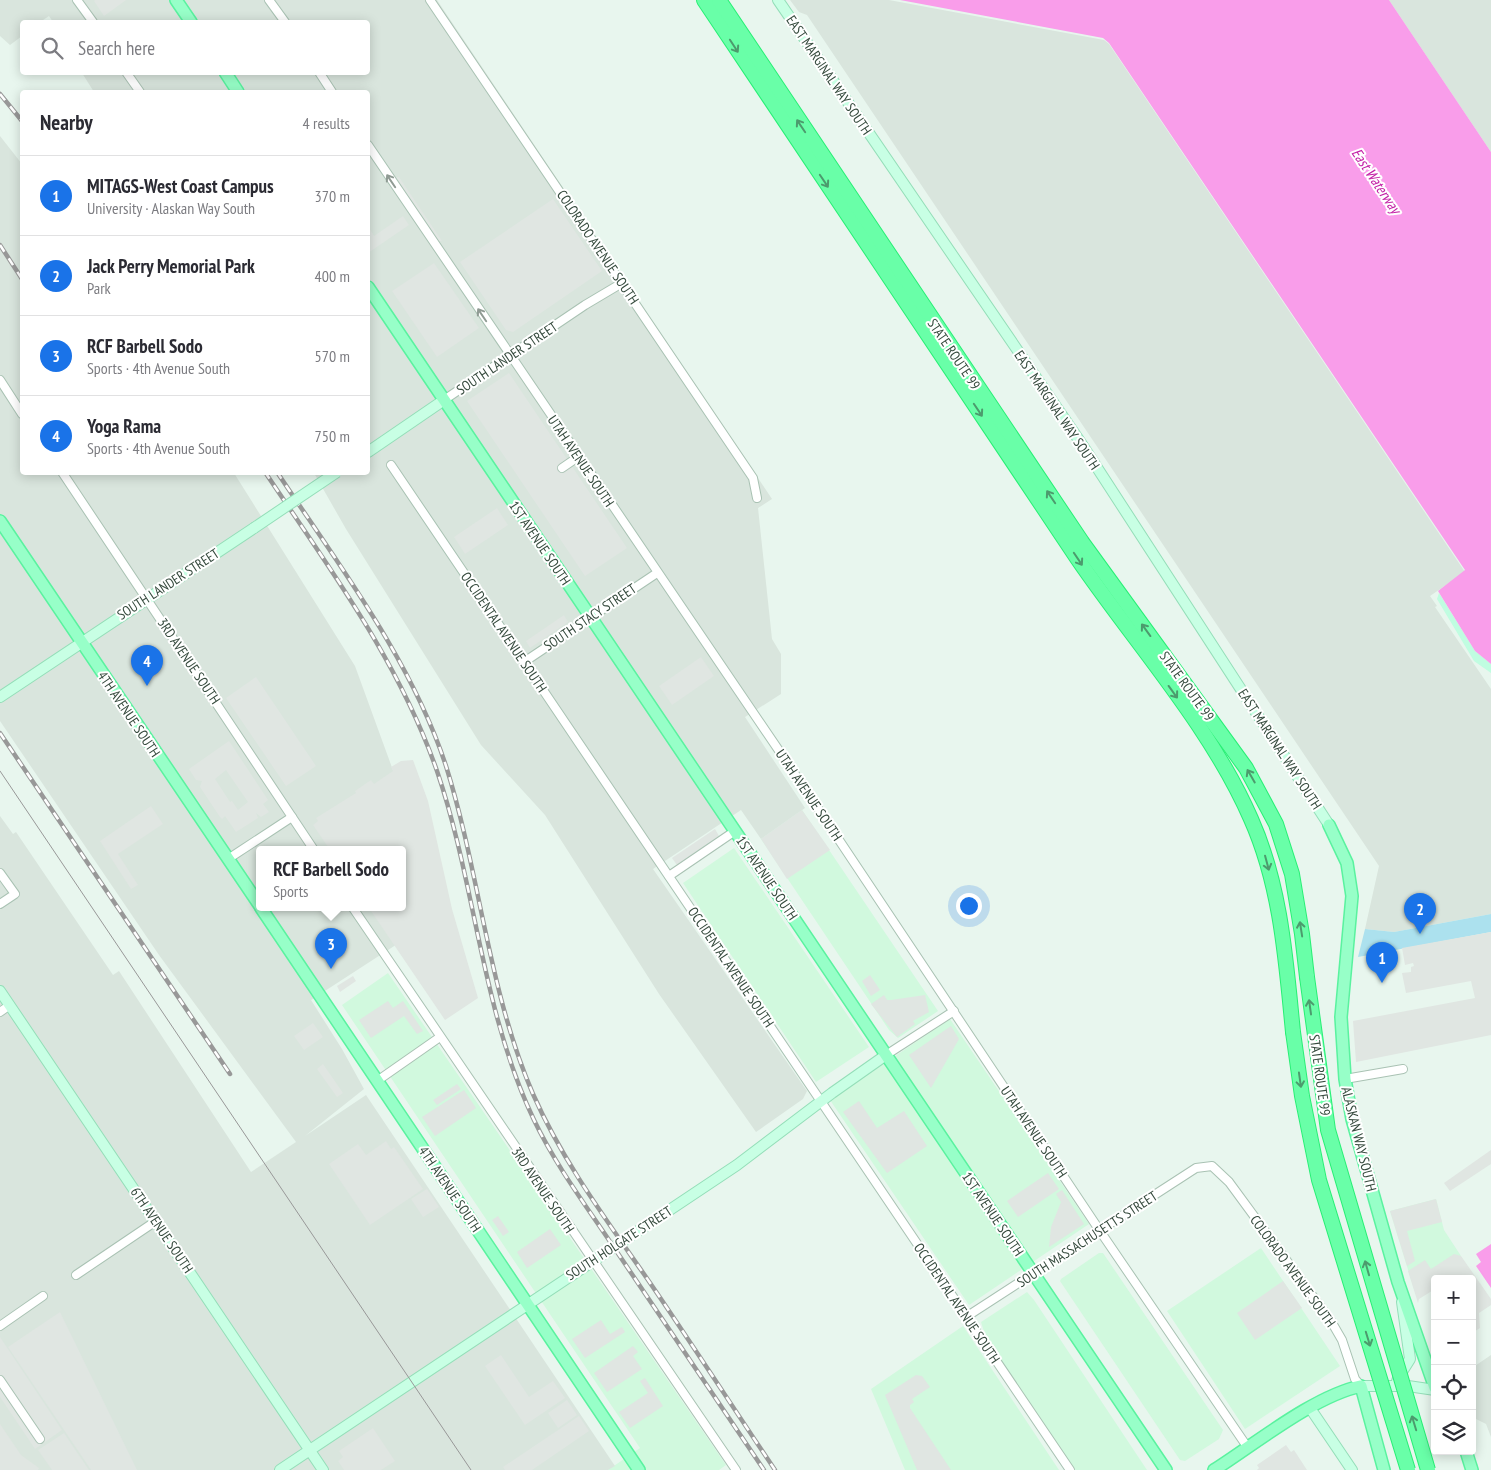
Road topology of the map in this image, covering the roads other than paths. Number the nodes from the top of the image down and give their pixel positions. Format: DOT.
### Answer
graph roads {
  1 [pos="176,0"];
  2 [pos="269,0"];
  3 [pos="430,0"];
  4 [pos="778,0"];
  5 [pos="79,1"];
  6 [pos="710,2"];
  7 [pos="91,20"];
  8 [pos="190,20"];
  9 [pos="284,20"];
  10 [pos="128,75"];
  11 [pos="227,75"];
  12 [pos="321,75"];
  13 [pos="139,90"];
  14 [pos="237,90"];
  15 [pos="331,90"];
  16 [pos="370,148"];
  17 [pos="622,283"];
  18 [pos="370,290"];
  19 [pos="510,356"];
  20 [pos="0,380"];
  21 [pos="444,400"];
  22 [pos="20,411"];
  23 [pos="370,451"];
  24 [pos="578,457"];
  25 [pos="391,465"];
  26 [pos="562,468"];
  27 [pos="64,475"];
  28 [pos="332,475"];
  29 [pos="758,498"];
  30 [pos="0,521"];
  31 [pos="657,573"];
  32 [pos="147,598"];
  33 [pos="590,617"];
  34 [pos="81,642"];
  35 [pos="524,662"];
  36 [pos="0,697"];
  37 [pos="292,817"];
  38 [pos="1329,825"];
  39 [pos="735,830"];
  40 [pos="311,846"];
  41 [pos="228,859"];
  42 [pos="0,873"];
  43 [pos="669,876"];
  44 [pos="256,901"];
  45 [pos="0,904"];
  46 [pos="263,911"];
  47 [pos="355,911"];
  48 [pos="0,991"];
  49 [pos="10,1005"];
  50 [pos="954,1011"];
  51 [pos="0,1012"];
  52 [pos="440,1037"];
  53 [pos="886,1055"];
  54 [pos="1403,1069"];
  55 [pos="1345,1079"];
  56 [pos="377,1081"];
  57 [pos="821,1101"];
  58 [pos="1210,1166"];
  59 [pos="156,1221"];
  60 [pos="1100,1231"];
  61 [pos="592,1260"];
  62 [pos="1034,1274"];
  63 [pos="76,1275"];
  64 [pos="1398,1282"];
  65 [pos="43,1296"];
  66 [pos="528,1304"];
  67 [pos="966,1317"];
  68 [pos="0,1326"];
  69 [pos="1431,1377"];
  70 [pos="0,1380"];
  71 [pos="1396,1385"];
  72 [pos="1361,1386"];
  73 [pos="1431,1389"];
  74 [pos="1310,1408"];
  75 [pos="40,1439"];
  76 [pos="1248,1448"];
  77 [pos="310,1450"];
  78 [pos="1468,1455"];
  79 [pos="280,1470"];
  80 [pos="323,1470"];
  81 [pos="639,1470"];
  82 [pos="736,1470"];
  83 [pos="1070,1470"];
  84 [pos="1166,1470"];
  85 [pos="1214,1470"];
  86 [pos="1352,1470"];
  87 [pos="1384,1470"];
  88 [pos="1408,1470"];
  89 [pos="1428,1470"];
  90 [pos="1472,1470"];
  1 -- 8 [label="main road"];
  2 -- 9 [label="street"];
  3 -- 17 [label="street, COLORADO AVENUE SOUTH"];
  4 -- 38 [label="main road, EAST MARGINAL WAY SOUTH"];
  5 -- 7 [label="street"];
  6 -- 88 [label="highway, STATE ROUTE 99, one-way, bridge"];
  89 -- 6 [label="highway, STATE ROUTE 99, one-way, bridge"];
  10 -- 13 [label="street"];
  11 -- 14 [label="main road"];
  12 -- 15 [label="street"];
  19 -- 16 [label="street, UTAH AVENUE SOUTH, one-way"];
  17 -- 19 [label="street, SOUTH LANDER STREET"];
  17 -- 29 [label="street, COLORADO AVENUE SOUTH"];
  18 -- 21 [label="main road, 1ST AVENUE SOUTH"];
  19 -- 21 [label="street, SOUTH LANDER STREET"];
  19 -- 24 [label="street, UTAH AVENUE SOUTH"];
  20 -- 22 [label="street"];
  21 -- 23 [label="main road, SOUTH LANDER STREET"];
  21 -- 33 [label="main road, 1ST AVENUE SOUTH"];
  24 -- 26 [label="street"];
  24 -- 31 [label="street, UTAH AVENUE SOUTH"];
  25 -- 35 [label="street, OCCIDENTAL AVENUE SOUTH"];
  27 -- 32 [label="street, 3RD AVENUE SOUTH"];
  28 -- 32 [label="main road, SOUTH LANDER STREET, bridge"];
  30 -- 34 [label="main road, 4TH AVENUE SOUTH"];
  31 -- 33 [label="street, SOUTH STACY STREET"];
  31 -- 50 [label="street, UTAH AVENUE SOUTH"];
  32 -- 34 [label="main road, SOUTH LANDER STREET"];
  32 -- 37 [label="street, 3RD AVENUE SOUTH"];
  33 -- 35 [label="street, SOUTH STACY STREET"];
  33 -- 39 [label="main road, 1ST AVENUE SOUTH"];
  34 -- 36 [label="main road, SOUTH LANDER STREET"];
  34 -- 41 [label="main road, 4TH AVENUE SOUTH"];
  35 -- 43 [label="street, OCCIDENTAL AVENUE SOUTH"];
  37 -- 40 [label="street, 3RD AVENUE SOUTH"];
  37 -- 41 [label="street"];
  38 -- 55 [label="main road, ALASKAN WAY SOUTH"];
  39 -- 43 [label="street"];
  39 -- 53 [label="main road, 1ST AVENUE SOUTH"];
  41 -- 44 [label="main road, 4TH AVENUE SOUTH"];
  42 -- 45 [label="street"];
  43 -- 57 [label="street, OCCIDENTAL AVENUE SOUTH"];
  46 -- 56 [label="main road, 4TH AVENUE SOUTH"];
  47 -- 52 [label="street, 3RD AVENUE SOUTH"];
  48 -- 49 [label="main road, 6TH AVENUE SOUTH"];
  49 -- 51 [label="street"];
  49 -- 59 [label="main road, 6TH AVENUE SOUTH"];
  50 -- 53 [label="street, SOUTH HOLGATE STREET"];
  50 -- 60 [label="street, UTAH AVENUE SOUTH"];
  52 -- 56 [label="street"];
  52 -- 61 [label="street, 3RD AVENUE SOUTH"];
  53 -- 57 [label="main road, SOUTH HOLGATE STREET"];
  53 -- 62 [label="main road, 1ST AVENUE SOUTH"];
  54 -- 55 [label="street"];
  55 -- 64 [label="main road, ALASKAN WAY SOUTH"];
  56 -- 66 [label="main road, 4TH AVENUE SOUTH"];
  57 -- 61 [label="main road, SOUTH HOLGATE STREET"];
  57 -- 67 [label="street, OCCIDENTAL AVENUE SOUTH"];
  58 -- 60 [label="street, SOUTH MASSACHUSETTS STREET"];
  58 -- 72 [label="street, COLORADO AVENUE SOUTH"];
  59 -- 63 [label="street"];
  59 -- 77 [label="main road, 6TH AVENUE SOUTH"];
  60 -- 62 [label="street, SOUTH MASSACHUSETTS STREET"];
  60 -- 76 [label="street, UTAH AVENUE SOUTH"];
  61 -- 66 [label="main road, SOUTH HOLGATE STREET"];
  61 -- 82 [label="street, 3RD AVENUE SOUTH"];
  62 -- 67 [label="street, SOUTH MASSACHUSETTS STREET"];
  62 -- 84 [label="main road, 1ST AVENUE SOUTH"];
  64 -- 69 [label="main road, ALASKAN WAY SOUTH"];
  64 -- 71 [label="main road"];
  65 -- 68 [label="street"];
  66 -- 77 [label="main road, SOUTH HOLGATE STREET"];
  66 -- 81 [label="main road, 4TH AVENUE SOUTH"];
  67 -- 83 [label="street, OCCIDENTAL AVENUE SOUTH"];
  70 -- 75 [label="street"];
  71 -- 72 [label="main road"];
  71 -- 73 [label="main road"];
  72 -- 74 [label="main road"];
  72 -- 87 [label="main road"];
  74 -- 76 [label="main road"];
  74 -- 86 [label="main road"];
  76 -- 85 [label="main road"];
  77 -- 79 [label="main road, SOUTH HOLGATE STREET"];
  77 -- 80 [label="main road, 6TH AVENUE SOUTH"];
  78 -- 90 [label="main road"];
}
